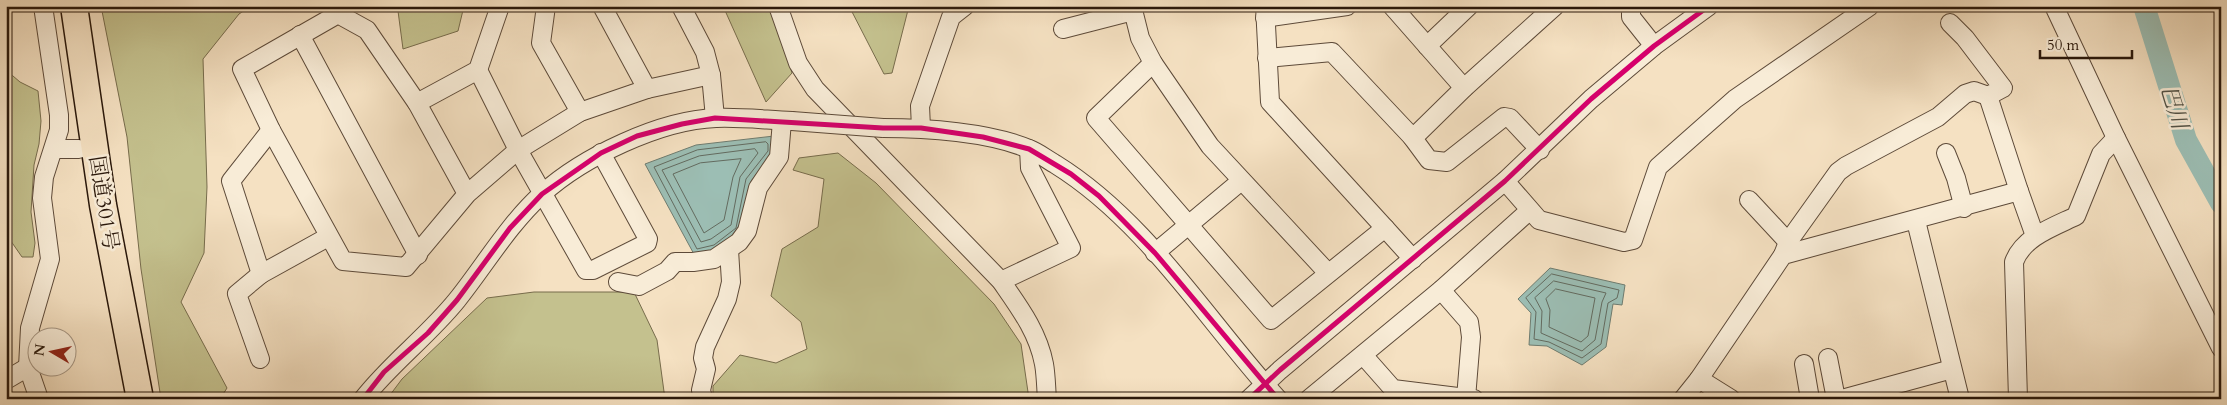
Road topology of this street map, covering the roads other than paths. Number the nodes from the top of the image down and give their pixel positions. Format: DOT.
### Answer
graph roads {
  1 [pos="43,6"];
  2 [pos="58,6"];
  3 [pos="74,6"];
  4 [pos="500,6"];
  5 [pos="546,6"];
  6 [pos="602,6"];
  7 [pos="681,6"];
  8 [pos="778,6"];
  9 [pos="966,6"];
  10 [pos="1348,6"];
  11 [pos="1392,6"];
  12 [pos="1469,6"];
  13 [pos="1555,6"];
  14 [pos="1632,6"];
  15 [pos="1709,6"];
  16 [pos="1870,6"];
  17 [pos="2054,6"];
  18 [pos="1133,8"];
  19 [pos="1265,12"];
  20 [pos="1950,23"];
  21 [pos="1063,29"];
  22 [pos="300,34"];
  23 [pos="1426,46"];
  24 [pos="1654,46"];
  25 [pos="1267,58"];
  26 [pos="1153,63"];
  27 [pos="478,70"];
  28 [pos="710,75"];
  29 [pos="1464,88"];
  30 [pos="647,90"];
  31 [pos="1988,96"];
  32 [pos="417,103"];
  33 [pos="580,112"];
  34 [pos="715,118"];
  35 [pos="787,121"];
  36 [pos="921,128"];
  37 [pos="271,130"];
  38 [pos="1412,137"];
  39 [pos="2116,138"];
  40 [pos="66,149"];
  41 [pos="1029,149"];
  42 [pos="518,150"];
  43 [pos="1540,150"];
  44 [pos="601,153"];
  45 [pos="1946,153"];
  46 [pos="1241,181"];
  47 [pos="1505,182"];
  48 [pos="2019,191"];
  49 [pos="467,194"];
  50 [pos="542,194"];
  51 [pos="1749,200"];
  52 [pos="1964,208"];
  53 [pos="1529,211"];
  54 [pos="1916,221"];
  55 [pos="1190,225"];
  56 [pos="1386,228"];
  57 [pos="2035,236"];
  58 [pos="328,237"];
  59 [pos="1786,249"];
  60 [pos="729,250"];
  61 [pos="1156,253"];
  62 [pos="418,255"];
  63 [pos="1413,259"];
  64 [pos="1328,273"];
  65 [pos="261,274"];
  66 [pos="1001,281"];
  67 [pos="618,282"];
  68 [pos="1441,290"];
  69 [pos="30,328"];
  70 [pos="2221,348"];
  71 [pos="1363,355"];
  72 [pos="1828,358"];
  73 [pos="260,359"];
  74 [pos="1804,364"];
  75 [pos="28,367"];
  76 [pos="1952,369"];
  77 [pos="32,378"];
  78 [pos="1699,379"];
  79 [pos="6,380"];
  80 [pos="1265,384"];
  81 [pos="1470,398"];
  82 [pos="39,399"];
  83 [pos="123,399"];
  84 [pos="140,399"];
  85 [pos="363,399"];
  86 [pos="703,399"];
  87 [pos="1047,399"];
  88 [pos="1249,399"];
  89 [pos="1278,399"];
  90 [pos="1309,399"];
  91 [pos="1683,399"];
  92 [pos="1732,399"];
  93 [pos="1810,399"];
  94 [pos="1836,399"];
  95 [pos="1842,399"];
  96 [pos="1960,399"];
  97 [pos="2018,399"];
  1 -- 40 [label="street"];
  2 -- 40 [label="highway, 国道301号"];
  3 -- 84 [label="highway, 国道301号"];
  4 -- 27 [label="street"];
  5 -- 33 [label="street"];
  6 -- 30 [label="street"];
  7 -- 28 [label="street"];
  8 -- 66 [label="street"];
  9 -- 36 [label="street"];
  10 -- 19 [label="street"];
  11 -- 23 [label="street"];
  12 -- 23 [label="street"];
  13 -- 29 [label="street"];
  14 -- 24 [label="street"];
  15 -- 24 [label="street"];
  16 -- 53 [label="street"];
  17 -- 39 [label="street"];
  18 -- 21 [label="street"];
  18 -- 26 [label="street"];
  19 -- 25 [label="street"];
  20 -- 31 [label="street"];
  22 -- 32 [label="street"];
  22 -- 37 [label="street"];
  22 -- 62 [label="street"];
  23 -- 29 [label="street"];
  24 -- 43 [label="street"];
  25 -- 38 [label="street"];
  25 -- 56 [label="street"];
  26 -- 46 [label="street"];
  26 -- 55 [label="street"];
  27 -- 32 [label="street"];
  27 -- 42 [label="street"];
  28 -- 30 [label="street"];
  28 -- 34 [label="street"];
  29 -- 38 [label="street"];
  30 -- 33 [label="street"];
  31 -- 48 [label="street"];
  31 -- 59 [label="street"];
  32 -- 49 [label="street"];
  33 -- 42 [label="street"];
  34 -- 35 [label="street"];
  34 -- 44 [label="street"];
  35 -- 36 [label="street, bridge"];
  35 -- 60 [label="street"];
  36 -- 41 [label="street"];
  37 -- 58 [label="street"];
  37 -- 65 [label="street"];
  38 -- 43 [label="street"];
  39 -- 57 [label="street"];
  39 -- 70 [label="street"];
  40 -- 69 [label="street"];
  40 -- 83 [label="highway, 国道301号"];
  41 -- 61 [label="street"];
  41 -- 66 [label="street"];
  42 -- 49 [label="street"];
  42 -- 50 [label="street"];
  43 -- 47 [label="street"];
  44 -- 50 [label="street"];
  44 -- 50 [label="street"];
  45 -- 52 [label="street"];
  46 -- 55 [label="street"];
  46 -- 64 [label="street"];
  47 -- 53 [label="street"];
  47 -- 63 [label="street"];
  48 -- 52 [label="street"];
  48 -- 57 [label="street"];
  49 -- 62 [label="street"];
  50 -- 85 [label="street"];
  51 -- 59 [label="street"];
  52 -- 54 [label="street"];
  53 -- 68 [label="street"];
  54 -- 59 [label="street"];
  54 -- 76 [label="street"];
  55 -- 61 [label="street"];
  55 -- 64 [label="street"];
  56 -- 63 [label="street"];
  56 -- 64 [label="street"];
  57 -- 97 [label="street"];
  58 -- 62 [label="street"];
  58 -- 65 [label="street"];
  59 -- 78 [label="street"];
  60 -- 67 [label="street"];
  60 -- 86 [label="street"];
  61 -- 80 [label="street"];
  63 -- 80 [label="street"];
  65 -- 73 [label="street"];
  66 -- 87 [label="street"];
  68 -- 71 [label="street"];
  68 -- 81 [label="street"];
  71 -- 81 [label="street"];
  71 -- 90 [label="street"];
  72 -- 94 [label="street"];
  74 -- 93 [label="street"];
  75 -- 79 [label="street"];
  76 -- 95 [label="street"];
  76 -- 96 [label="street"];
  77 -- 82 [label="street"];
  78 -- 91 [label="street"];
  78 -- 92 [label="street"];
  80 -- 88 [label="street"];
  80 -- 89 [label="street"];
}
